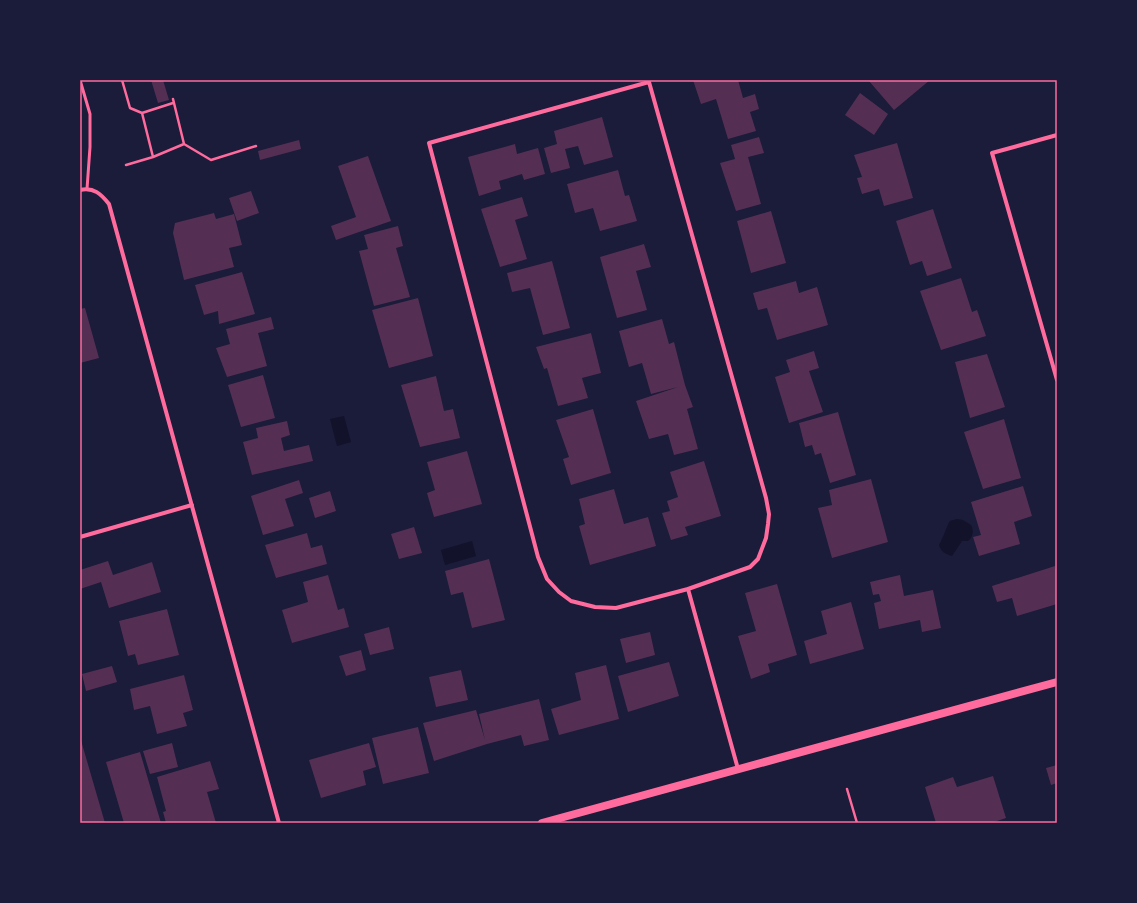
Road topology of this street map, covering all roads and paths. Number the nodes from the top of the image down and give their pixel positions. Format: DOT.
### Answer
graph roads {
  1 [pos="80,80"];
  2 [pos="122,80"];
  3 [pos="173,99"];
  4 [pos="173,103"];
  5 [pos="142,113"];
  6 [pos="1057,135"];
  7 [pos="184,144"];
  8 [pos="256,146"];
  9 [pos="153,157"];
  10 [pos="126,165"];
  11 [pos="87,189"];
  12 [pos="80,190"];
  13 [pos="1057,380"];
  14 [pos="192,505"];
  15 [pos="80,537"];
  16 [pos="688,590"];
  17 [pos="1057,682"];
  18 [pos="738,769"];
  19 [pos="847,789"];
  20 [pos="279,823"];
  21 [pos="542,823"];
  22 [pos="857,823"];
  1 -- 11 [label="lane"];
  2 -- 5 [label="path"];
  3 -- 4 [label="path"];
  4 -- 5 [label="path"];
  4 -- 7 [label="path"];
  5 -- 9 [label="path"];
  6 -- 13 [label="street"];
  7 -- 8 [label="path"];
  7 -- 9 [label="path"];
  9 -- 10 [label="path"];
  11 -- 12 [label="street"];
  11 -- 14 [label="street"];
  14 -- 15 [label="street"];
  14 -- 20 [label="street"];
  16 -- 16 [label="street"];
  16 -- 18 [label="street"];
  17 -- 18 [label="main road"];
  18 -- 21 [label="main road"];
  19 -- 22 [label="path"];
}
